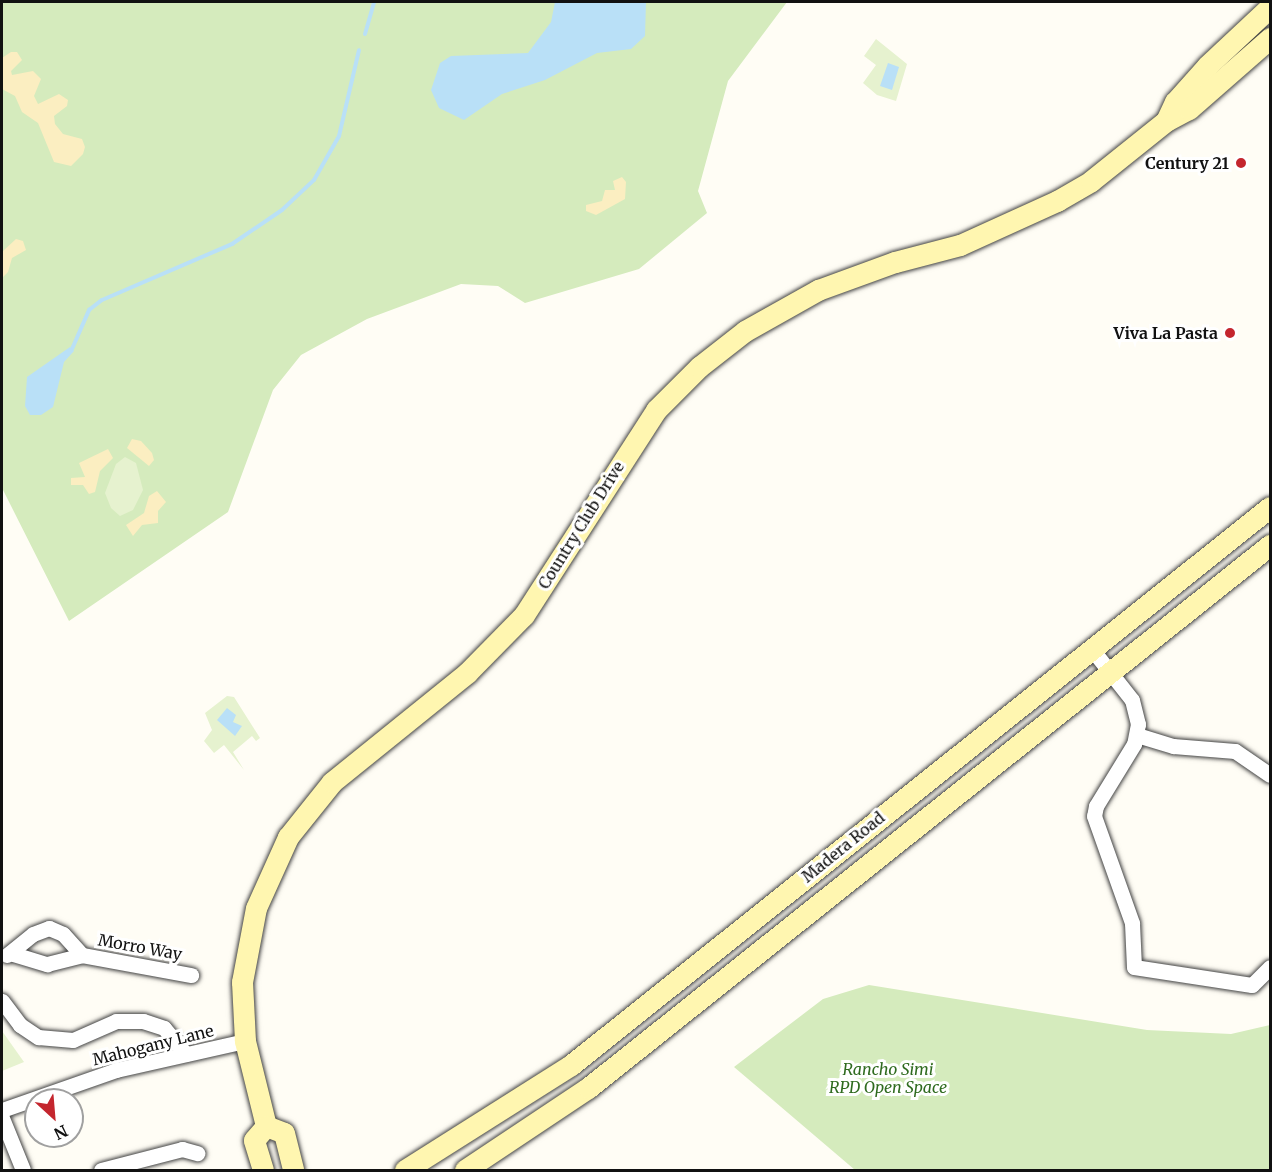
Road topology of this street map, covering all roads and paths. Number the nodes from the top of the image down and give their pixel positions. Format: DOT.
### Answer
graph roads {
  1 [pos="1270,7"];
  2 [pos="1270,38"];
  3 [pos="1166,121"];
  4 [pos="1270,507"];
  5 [pos="1270,545"];
  6 [pos="1091,648"];
  7 [pos="1109,671"];
  8 [pos="1137,735"];
  9 [pos="1270,775"];
  10 [pos="82,955"];
  11 [pos="6,956"];
  12 [pos="1270,967"];
  13 [pos="191,975"];
  14 [pos="2,1001"];
  15 [pos="245,1041"];
  16 [pos="186,1054"];
  17 [pos="2,1110"];
  18 [pos="2,1118"];
  19 [pos="266,1126"];
  20 [pos="197,1153"];
  21 [pos="23,1170"];
  22 [pos="101,1170"];
  23 [pos="263,1170"];
  24 [pos="293,1170"];
  25 [pos="405,1170"];
  26 [pos="465,1170"];
  1 -- 3 [label="main road, Country Club Drive"];
  2 -- 3 [label="main road, Country Club Drive"];
  3 -- 15 [label="main road, Country Club Drive"];
  4 -- 6 [label="main road, Madera Road"];
  5 -- 7 [label="main road, Madera Road"];
  6 -- 7 [label="street"];
  6 -- 25 [label="main road, Madera Road"];
  7 -- 8 [label="street"];
  7 -- 26 [label="main road, Madera Road"];
  8 -- 9 [label="street"];
  8 -- 12 [label="street"];
  10 -- 11 [label="street, Morro Way"];
  10 -- 11 [label="street, Morro Way"];
  10 -- 13 [label="street, Morro Way"];
  14 -- 16 [label="street"];
  15 -- 16 [label="street, Mahogany Lane"];
  15 -- 19 [label="main road, Country Club Drive"];
  16 -- 17 [label="street, Mahogany Lane"];
  18 -- 21 [label="street"];
  19 -- 23 [label="main road"];
  19 -- 24 [label="main road"];
  20 -- 22 [label="street"];
}
